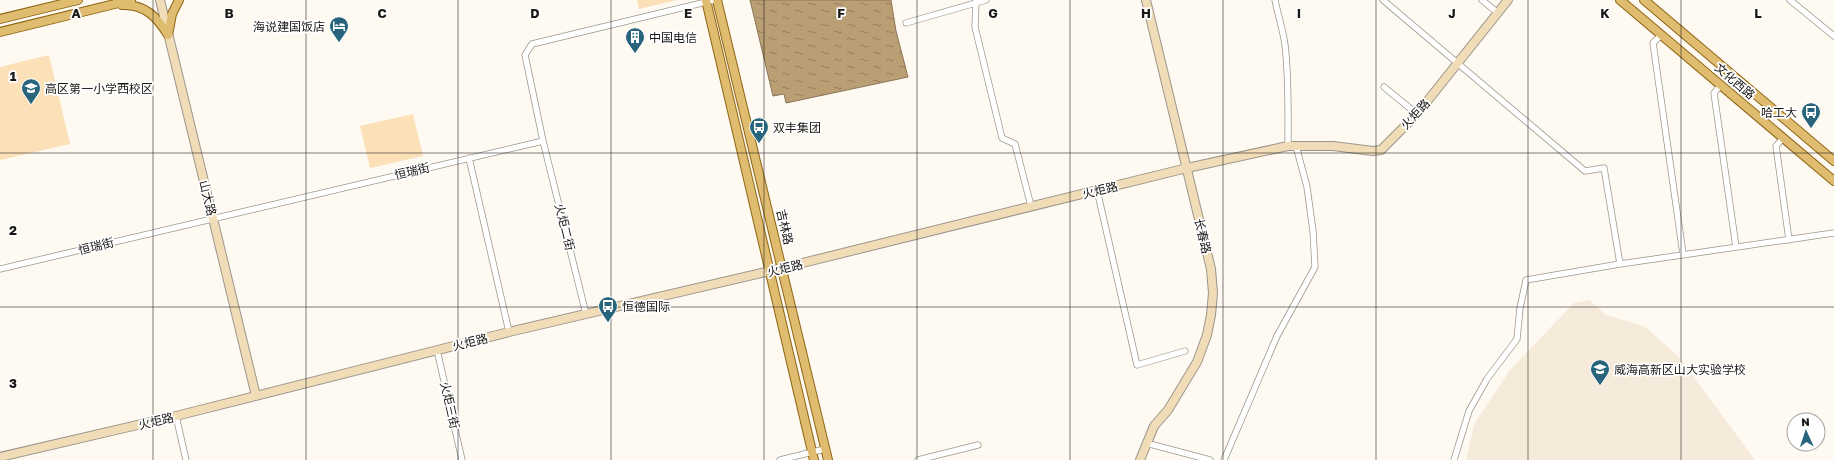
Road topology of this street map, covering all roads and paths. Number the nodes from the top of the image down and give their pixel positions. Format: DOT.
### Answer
graph roads {
  1 [pos="78,0"];
  2 [pos="131,0"];
  3 [pos="160,0"];
  4 [pos="179,0"];
  5 [pos="717,0"];
  6 [pos="986,0"];
  7 [pos="1146,0"];
  8 [pos="1274,0"];
  9 [pos="1383,0"];
  10 [pos="1482,0"];
  11 [pos="1508,0"];
  12 [pos="1620,0"];
  13 [pos="1644,0"];
  14 [pos="1790,0"];
  15 [pos="709,1"];
  16 [pos="976,1"];
  17 [pos="104,7"];
  18 [pos="1498,13"];
  19 [pos="0,19"];
  20 [pos="906,23"];
  21 [pos="0,32"];
  22 [pos="168,35"];
  23 [pos="1661,35"];
  24 [pos="1834,36"];
  25 [pos="1458,64"];
  26 [pos="1721,85"];
  27 [pos="1384,87"];
  28 [pos="1417,114"];
  29 [pos="1783,138"];
  30 [pos="543,141"];
  31 [pos="1292,146"];
  32 [pos="469,158"];
  33 [pos="1834,161"];
  34 [pos="1187,168"];
  35 [pos="1834,181"];
  36 [pos="1097,190"];
  37 [pos="1031,206"];
  38 [pos="213,218"];
  39 [pos="1834,233"];
  40 [pos="1789,240"];
  41 [pos="1736,247"];
  42 [pos="1683,254"];
  43 [pos="1620,264"];
  44 [pos="782,268"];
  45 [pos="0,270"];
  46 [pos="770,271"];
  47 [pos="586,314"];
  48 [pos="509,332"];
  49 [pos="437,350"];
  50 [pos="1185,352"];
  51 [pos="256,396"];
  52 [pos="176,416"];
  53 [pos="1146,443"];
  54 [pos="978,445"];
  55 [pos="825,449"];
  56 [pos="813,456"];
  57 [pos="0,457"];
  58 [pos="186,460"];
  59 [pos="462,460"];
  60 [pos="780,460"];
  61 [pos="828,460"];
  62 [pos="918,460"];
  63 [pos="1140,460"];
  64 [pos="1210,460"];
  65 [pos="1224,460"];
  66 [pos="1454,460"];
  1 -- 19 [label="main road"];
  2 -- 17 [label="main road"];
  3 -- 22 [label="main road, 山大路"];
  4 -- 22 [label="main road"];
  5 -- 44 [label="main road, 吉林路"];
  6 -- 16 [label="street"];
  7 -- 34 [label="main road, 长春路"];
  8 -- 31 [label="street"];
  9 -- 25 [label="street"];
  10 -- 18 [label="street"];
  11 -- 18 [label="main road, 火炬路"];
  12 -- 23 [label="main road, 文化西路"];
  13 -- 33 [label="main road, 文化西路"];
  14 -- 24 [label="street"];
  15 -- 30 [label="street"];
  15 -- 46 [label="main road, 吉林路"];
  16 -- 20 [label="street"];
  16 -- 37 [label="street"];
  17 -- 21 [label="main road"];
  17 -- 22 [label="main road"];
  18 -- 25 [label="main road, 火炬路"];
  22 -- 38 [label="main road, 山大路"];
  23 -- 26 [label="main road, 文化西路"];
  23 -- 42 [label="street"];
  25 -- 28 [label="main road, 火炬路"];
  25 -- 43 [label="street"];
  26 -- 29 [label="main road, 文化西路"];
  26 -- 41 [label="street"];
  27 -- 28 [label="street"];
  28 -- 31 [label="main road, 火炬路"];
  29 -- 35 [label="main road, 文化西路"];
  29 -- 40 [label="street"];
  30 -- 32 [label="street, 恒瑞街"];
  30 -- 47 [label="street, 火炬二街"];
  31 -- 34 [label="main road, 火炬路"];
  31 -- 65 [label="street"];
  32 -- 38 [label="street, 恒瑞街"];
  32 -- 48 [label="street"];
  34 -- 36 [label="main road, 火炬路"];
  34 -- 53 [label="main road, 长春路"];
  36 -- 37 [label="main road, 火炬路"];
  36 -- 50 [label="street"];
  37 -- 44 [label="main road, 火炬路"];
  38 -- 45 [label="street, 恒瑞街"];
  38 -- 51 [label="main road, 山大路"];
  39 -- 40 [label="street"];
  40 -- 41 [label="street"];
  41 -- 42 [label="street"];
  42 -- 43 [label="street"];
  43 -- 66 [label="street"];
  44 -- 46 [label="main road, 火炬路"];
  44 -- 55 [label="main road, 吉林路"];
  46 -- 47 [label="main road, 火炬路"];
  46 -- 56 [label="main road, 吉林路"];
  47 -- 48 [label="main road, 火炬路"];
  48 -- 49 [label="main road, 火炬路"];
  49 -- 51 [label="main road, 火炬路"];
  49 -- 59 [label="street, 火炬三街"];
  51 -- 52 [label="main road, 火炬路"];
  52 -- 57 [label="main road, 火炬路"];
  52 -- 58 [label="street"];
  53 -- 63 [label="main road, 长春路"];
  53 -- 64 [label="street"];
  54 -- 62 [label="street"];
  55 -- 56 [label="street"];
  55 -- 61 [label="main road, 吉林路"];
  56 -- 60 [label="street"];
}
